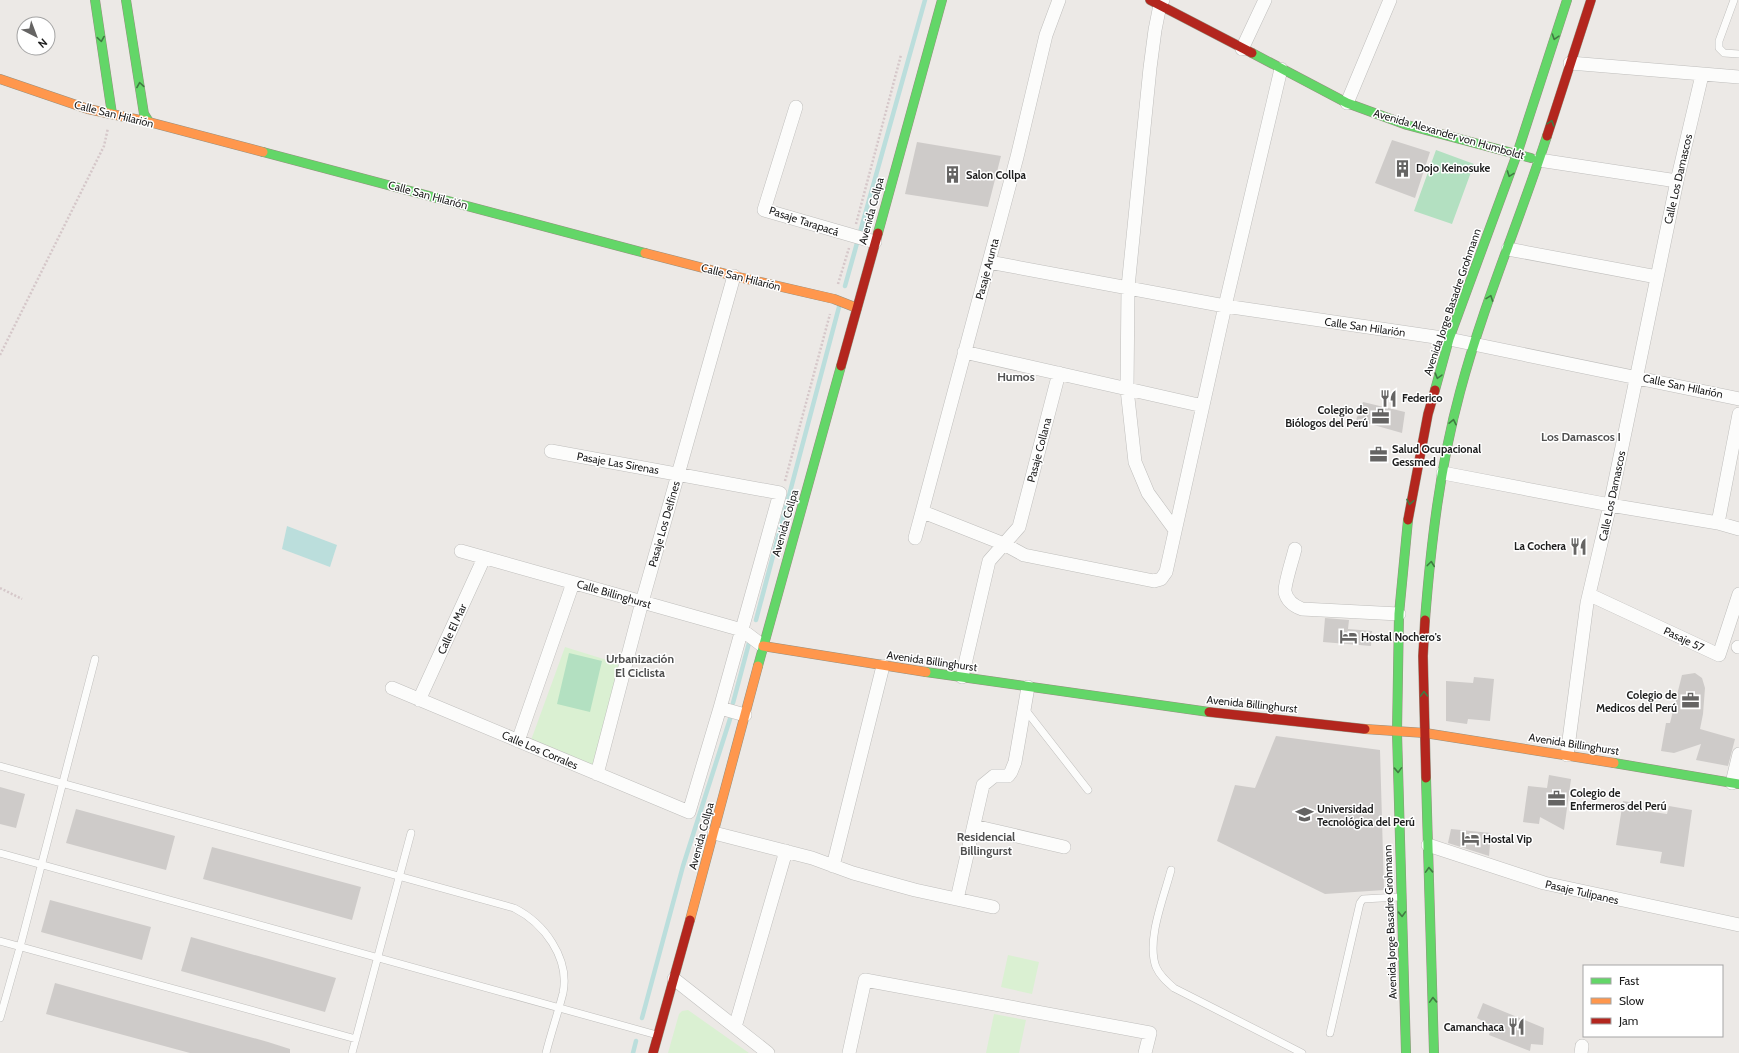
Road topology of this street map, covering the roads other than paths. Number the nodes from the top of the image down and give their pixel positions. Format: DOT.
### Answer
graph roads {
  1 [pos="95,0"];
  2 [pos="126,0"];
  3 [pos="942,0"];
  4 [pos="1059,0"];
  5 [pos="1265,0"];
  6 [pos="1389,0"];
  7 [pos="1567,0"];
  8 [pos="1591,0"];
  9 [pos="1734,0"];
  10 [pos="1158,2"];
  11 [pos="1242,49"];
  12 [pos="1739,54"];
  13 [pos="1570,63"];
  14 [pos="1281,70"];
  15 [pos="1702,75"];
  16 [pos="1739,77"];
  17 [pos="0,79"];
  18 [pos="1346,103"];
  19 [pos="796,107"];
  20 [pos="112,114"];
  21 [pos="149,122"];
  22 [pos="1517,154"];
  23 [pos="1539,160"];
  24 [pos="1677,181"];
  25 [pos="875,242"];
  26 [pos="1508,249"];
  27 [pos="989,262"];
  28 [pos="734,276"];
  29 [pos="1657,277"];
  30 [pos="1128,288"];
  31 [pos="1224,306"];
  32 [pos="857,308"];
  33 [pos="1450,339"];
  34 [pos="1474,343"];
  35 [pos="964,352"];
  36 [pos="1059,374"];
  37 [pos="1637,376"];
  38 [pos="1127,389"];
  39 [pos="1739,398"];
  40 [pos="1203,406"];
  41 [pos="1739,414"];
  42 [pos="551,451"];
  43 [pos="1443,473"];
  44 [pos="678,474"];
  45 [pos="1610,505"];
  46 [pos="923,512"];
  47 [pos="1718,524"];
  48 [pos="1739,529"];
  49 [pos="1175,530"];
  50 [pos="915,538"];
  51 [pos="1004,544"];
  52 [pos="1295,549"];
  53 [pos="461,551"];
  54 [pos="484,558"];
  55 [pos="573,583"];
  56 [pos="1739,594"];
  57 [pos="1590,595"];
  58 [pos="642,602"];
  59 [pos="1399,614"];
  60 [pos="742,630"];
  61 [pos="763,646"];
  62 [pos="95,659"];
  63 [pos="883,666"];
  64 [pos="962,677"];
  65 [pos="1028,687"];
  66 [pos="392,688"];
  67 [pos="419,700"];
  68 [pos="1024,707"];
  69 [pos="720,708"];
  70 [pos="745,715"];
  71 [pos="1397,732"];
  72 [pos="1425,733"];
  73 [pos="518,741"];
  74 [pos="1739,754"];
  75 [pos="1567,755"];
  76 [pos="0,766"];
  77 [pos="597,774"];
  78 [pos="63,783"];
  79 [pos="1735,783"];
  80 [pos="1088,790"];
  81 [pos="974,826"];
  82 [pos="411,833"];
  83 [pos="714,833"];
  84 [pos="1424,844"];
  85 [pos="1064,847"];
  86 [pos="786,851"];
  87 [pos="0,853"];
  88 [pos="42,865"];
  89 [pos="833,866"];
  90 [pos="1171,870"];
  91 [pos="399,876"];
  92 [pos="1402,897"];
  93 [pos="957,899"];
  94 [pos="994,907"];
  95 [pos="1739,925"];
  96 [pos="0,941"];
  97 [pos="20,947"];
  98 [pos="377,958"];
  99 [pos="674,979"];
  100 [pos="558,1007"];
  101 [pos="0,1018"];
  102 [pos="735,1027"];
  103 [pos="1330,1032"];
  104 [pos="658,1035"];
  105 [pos="356,1039"];
  106 [pos="352,1053"];
  107 [pos="546,1053"];
  108 [pos="653,1053"];
  109 [pos="768,1053"];
  110 [pos="850,1053"];
  111 [pos="1145,1053"];
  112 [pos="1302,1053"];
  113 [pos="1406,1053"];
  114 [pos="1434,1053"];
  1 -- 20 [label="main road, one-way"];
  21 -- 2 [label="main road, one-way"];
  3 -- 25 [label="main road, Avenida Collpa"];
  4 -- 27 [label="street, Pasaje Arunta"];
  5 -- 11 [label="street"];
  6 -- 18 [label="street"];
  7 -- 22 [label="main road, Avenida Jorge Basadre Grohmann, one-way"];
  8 -- 13 [label="main road"];
  9 -- 12 [label="lane"];
  10 -- 11 [label="main road, Avenida Alexander von Humboldt"];
  10 -- 30 [label="street"];
  11 -- 14 [label="main road, Avenida Alexander von Humboldt"];
  13 -- 15 [label="street"];
  23 -- 13 [label="main road, one-way"];
  14 -- 18 [label="main road, Avenida Alexander von Humboldt"];
  14 -- 31 [label="street"];
  15 -- 16 [label="street"];
  15 -- 24 [label="street, Calle Los Damascos"];
  17 -- 20 [label="main road, Calle San Hilarión"];
  18 -- 22 [label="main road, Avenida Alexander von Humboldt"];
  19 -- 25 [label="street, Pasaje Tarapacá"];
  20 -- 21 [label="main road, Calle San Hilarión"];
  21 -- 28 [label="main road, Calle San Hilarión"];
  22 -- 23 [label="main road, Avenida Alexander von Humboldt"];
  22 -- 33 [label="main road, Avenida Jorge Basadre Grohmann, one-way"];
  23 -- 24 [label="street, Avenida Alexander von Humboldt"];
  23 -- 26 [label="main road"];
  24 -- 29 [label="street, Calle Los Damascos"];
  25 -- 32 [label="main road, Avenida Collpa"];
  26 -- 29 [label="street"];
  34 -- 26 [label="main road, one-way"];
  27 -- 30 [label="street, Calle San Hilarión"];
  27 -- 35 [label="street, Pasaje Arunta"];
  28 -- 32 [label="main road, Calle San Hilarión"];
  28 -- 44 [label="street, Pasaje Los Delfines"];
  29 -- 37 [label="street, Calle Los Damascos"];
  30 -- 31 [label="street, Calle San Hilarión"];
  30 -- 38 [label="street"];
  31 -- 33 [label="street, Calle San Hilarión"];
  31 -- 40 [label="street"];
  32 -- 61 [label="main road, Avenida Collpa"];
  33 -- 34 [label="street, Calle San Hilarión"];
  33 -- 59 [label="main road, Avenida Jorge Basadre Grohmann, one-way"];
  34 -- 37 [label="street, Calle San Hilarión"];
  43 -- 34 [label="main road, one-way"];
  35 -- 36 [label="street"];
  35 -- 46 [label="street, Pasaje Arunta"];
  36 -- 38 [label="street"];
  36 -- 51 [label="street, Pasaje Collana"];
  37 -- 39 [label="street, Calle San Hilarión"];
  37 -- 45 [label="street, Calle Los Damascos"];
  38 -- 40 [label="street"];
  38 -- 49 [label="street"];
  40 -- 49 [label="street"];
  41 -- 47 [label="street"];
  42 -- 44 [label="street, Pasaje Las Sirenas"];
  43 -- 45 [label="street"];
  72 -- 43 [label="main road, one-way"];
  44 -- 58 [label="street, Pasaje Los Delfines"];
  44 -- 60 [label="street, Pasaje Las Sirenas"];
  45 -- 47 [label="street"];
  45 -- 57 [label="street, Calle Los Damascos"];
  46 -- 50 [label="street, Pasaje Arunta"];
  46 -- 51 [label="street"];
  47 -- 48 [label="street"];
  49 -- 51 [label="street"];
  51 -- 64 [label="street"];
  52 -- 59 [label="street"];
  53 -- 54 [label="street, Calle Billinghurst"];
  54 -- 55 [label="street, Calle Billinghurst"];
  54 -- 67 [label="street, Calle El Mar"];
  55 -- 58 [label="street, Calle Billinghurst"];
  55 -- 73 [label="street"];
  56 -- 57 [label="street, Pasaje 57"];
  57 -- 75 [label="street, Calle Los Damascos"];
  58 -- 60 [label="street, Calle Billinghurst"];
  58 -- 77 [label="street, Pasaje Los Delfines"];
  59 -- 71 [label="main road, Avenida Jorge Basadre Grohmann"];
  60 -- 61 [label="street, Calle Billinghurst"];
  60 -- 69 [label="street"];
  61 -- 63 [label="main road, Avenida Billinghurst"];
  61 -- 70 [label="main road, Avenida Collpa"];
  62 -- 78 [label="lane"];
  63 -- 64 [label="main road, Avenida Billinghurst"];
  63 -- 89 [label="street"];
  64 -- 65 [label="main road, Avenida Billinghurst"];
  65 -- 68 [label="street"];
  65 -- 71 [label="main road, Avenida Billinghurst"];
  66 -- 67 [label="street, Calle Los Corrales"];
  67 -- 73 [label="street, Calle Los Corrales"];
  68 -- 80 [label="lane"];
  68 -- 81 [label="street"];
  69 -- 70 [label="street"];
  69 -- 77 [label="street, Calle Los Corrales"];
  70 -- 83 [label="main road, Avenida Collpa"];
  71 -- 72 [label="main road, Avenida Billinghurst"];
  71 -- 92 [label="main road, Avenida Jorge Basadre Grohmann, one-way"];
  72 -- 75 [label="main road, Avenida Billinghurst"];
  72 -- 84 [label="main road"];
  73 -- 77 [label="street, Calle Los Corrales"];
  74 -- 79 [label="street"];
  75 -- 79 [label="main road, Avenida Billinghurst"];
  76 -- 78 [label="lane"];
  78 -- 88 [label="lane"];
  78 -- 91 [label="lane"];
  81 -- 85 [label="street"];
  81 -- 93 [label="street"];
  82 -- 91 [label="lane"];
  83 -- 86 [label="street"];
  83 -- 99 [label="main road, Avenida Collpa"];
  84 -- 95 [label="street, Pasaje Tulipanes"];
  114 -- 84 [label="main road, one-way"];
  86 -- 89 [label="street"];
  86 -- 102 [label="street"];
  87 -- 88 [label="lane"];
  88 -- 97 [label="lane"];
  88 -- 98 [label="lane"];
  89 -- 93 [label="street"];
  90 -- 112 [label="lane"];
  91 -- 98 [label="lane"];
  91 -- 100 [label="lane"];
  92 -- 103 [label="lane"];
  92 -- 113 [label="main road, Avenida Jorge Basadre Grohmann, one-way"];
  93 -- 94 [label="street"];
  96 -- 97 [label="lane"];
  97 -- 101 [label="lane"];
  97 -- 105 [label="lane"];
  98 -- 100 [label="lane"];
  98 -- 105 [label="lane"];
  99 -- 102 [label="street"];
  99 -- 104 [label="main road, Avenida Collpa"];
  100 -- 104 [label="lane"];
  100 -- 107 [label="lane"];
  102 -- 109 [label="street"];
  104 -- 108 [label="main road, Avenida Collpa"];
  105 -- 106 [label="lane"];
  110 -- 111 [label="street"];
}
